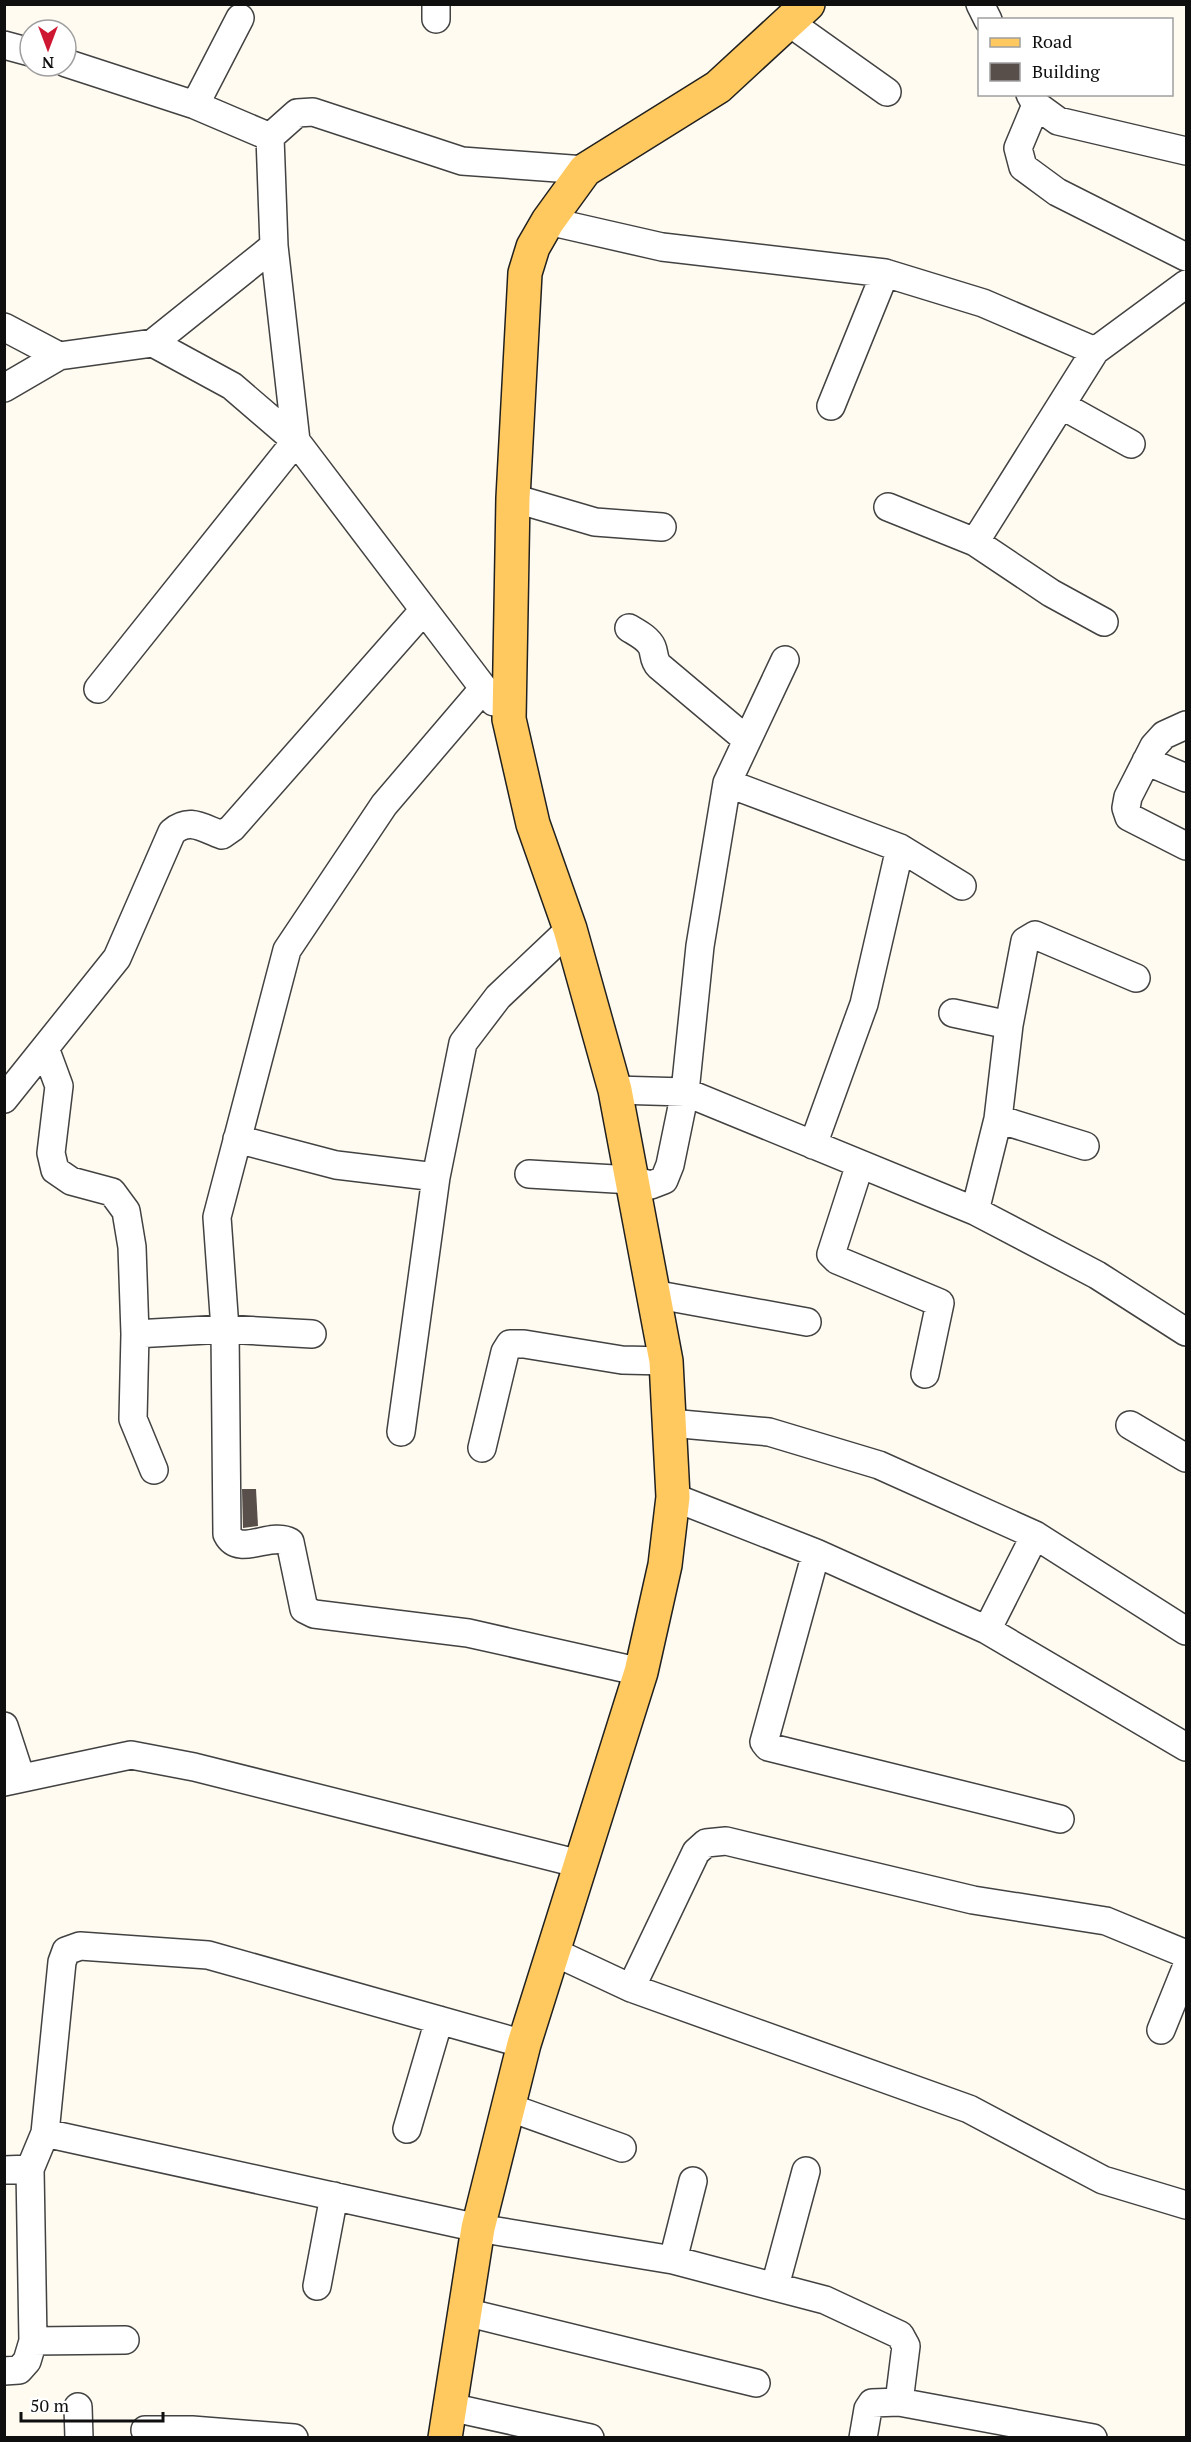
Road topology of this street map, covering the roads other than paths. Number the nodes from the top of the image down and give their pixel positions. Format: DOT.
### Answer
graph roads {
  1 [pos="980,4"];
  2 [pos="799,14"];
  3 [pos="240,18"];
  4 [pos="987,18"];
  5 [pos="78,67"];
  6 [pos="887,92"];
  7 [pos="1033,100"];
  8 [pos="195,105"];
  9 [pos="270,137"];
  10 [pos="1186,151"];
  11 [pos="585,170"];
  12 [pos="548,221"];
  13 [pos="274,246"];
  14 [pos="1186,256"];
  15 [pos="885,273"];
  16 [pos="1186,284"];
  17 [pos="4,327"];
  18 [pos="153,343"];
  19 [pos="1095,351"];
  20 [pos="59,356"];
  21 [pos="4,388"];
  22 [pos="1061,405"];
  23 [pos="831,406"];
  24 [pos="296,441"];
  25 [pos="1131,444"];
  26 [pos="513,498"];
  27 [pos="888,507"];
  28 [pos="662,527"];
  29 [pos="975,542"];
  30 [pos="424,610"];
  31 [pos="1104,622"];
  32 [pos="628,628"];
  33 [pos="785,660"];
  34 [pos="98,688"];
  35 [pos="483,689"];
  36 [pos="509,719"];
  37 [pos="1186,724"];
  38 [pos="747,740"];
  39 [pos="1146,761"];
  40 [pos="1186,778"];
  41 [pos="727,783"];
  42 [pos="1186,846"];
  43 [pos="900,848"];
  44 [pos="962,886"];
  45 [pos="570,929"];
  46 [pos="1136,978"];
  47 [pos="953,1013"];
  48 [pos="1009,1026"];
  49 [pos="45,1048"];
  50 [pos="615,1090"];
  51 [pos="685,1092"];
  52 [pos="4,1099"];
  53 [pos="998,1119"];
  54 [pos="237,1139"];
  55 [pos="813,1145"];
  56 [pos="1085,1146"];
  57 [pos="860,1164"];
  58 [pos="529,1174"];
  59 [pos="436,1177"];
  60 [pos="632,1180"];
  61 [pos="975,1211"];
  62 [pos="653,1294"];
  63 [pos="807,1322"];
  64 [pos="225,1329"];
  65 [pos="1186,1332"];
  66 [pos="135,1334"];
  67 [pos="312,1334"];
  68 [pos="666,1360"];
  69 [pos="925,1374"];
  70 [pos="670,1423"];
  71 [pos="1130,1425"];
  72 [pos="400,1432"];
  73 [pos="482,1448"];
  74 [pos="1186,1458"];
  75 [pos="154,1470"];
  76 [pos="673,1497"];
  77 [pos="1035,1535"];
  78 [pos="816,1553"];
  79 [pos="987,1630"];
  80 [pos="1186,1631"];
  81 [pos="641,1672"];
  82 [pos="4,1726"];
  83 [pos="1186,1747"];
  84 [pos="13,1780"];
  85 [pos="1060,1820"];
  86 [pos="580,1864"];
  87 [pos="554,1952"];
  88 [pos="1186,1953"];
  89 [pos="1186,1968"];
  90 [pos="631,1988"];
  91 [pos="439,2020"];
  92 [pos="1161,2030"];
  93 [pos="524,2044"];
  94 [pos="508,2107"];
  95 [pos="407,2129"];
  96 [pos="45,2133"];
  97 [pos="622,2148"];
  98 [pos="17,2169"];
  99 [pos="806,2171"];
  100 [pos="693,2181"];
  101 [pos="334,2196"];
  102 [pos="1186,2205"];
  103 [pos="478,2228"];
  104 [pos="673,2260"];
  105 [pos="317,2286"];
  106 [pos="775,2286"];
  107 [pos="465,2312"];
  108 [pos="125,2340"];
  109 [pos="33,2341"];
  110 [pos="4,2371"];
  111 [pos="756,2383"];
  112 [pos="899,2402"];
  113 [pos="78,2407"];
  114 [pos="447,2422"];
  115 [pos="145,2430"];
  116 [pos="79,2438"];
  117 [pos="294,2438"];
  118 [pos="590,2438"];
  119 [pos="862,2438"];
  120 [pos="1093,2438"];
  1 -- 4 [label="street"];
  2 -- 6 [label="street"];
  2 -- 11 [label="main road"];
  3 -- 8 [label="street"];
  5 -- 8 [label="street"];
  7 -- 10 [label="street"];
  7 -- 14 [label="street"];
  8 -- 9 [label="street"];
  9 -- 11 [label="street"];
  9 -- 13 [label="street"];
  11 -- 12 [label="main road"];
  12 -- 15 [label="street"];
  12 -- 26 [label="main road"];
  13 -- 18 [label="street"];
  13 -- 24 [label="street"];
  15 -- 19 [label="street"];
  15 -- 23 [label="street"];
  16 -- 19 [label="street"];
  17 -- 20 [label="street"];
  18 -- 20 [label="street"];
  18 -- 24 [label="street"];
  19 -- 22 [label="street"];
  20 -- 21 [label="street"];
  22 -- 25 [label="street"];
  22 -- 29 [label="street"];
  24 -- 30 [label="street"];
  24 -- 34 [label="street"];
  26 -- 28 [label="street"];
  26 -- 36 [label="main road"];
  27 -- 29 [label="street"];
  29 -- 31 [label="street"];
  30 -- 35 [label="street"];
  30 -- 49 [label="street"];
  32 -- 38 [label="street"];
  33 -- 38 [label="street"];
  35 -- 36 [label="street"];
  35 -- 54 [label="street"];
  36 -- 45 [label="main road"];
  37 -- 39 [label="street"];
  38 -- 41 [label="street"];
  39 -- 40 [label="street"];
  39 -- 42 [label="street"];
  41 -- 43 [label="street"];
  41 -- 51 [label="street"];
  43 -- 44 [label="street"];
  43 -- 55 [label="street"];
  45 -- 50 [label="main road"];
  45 -- 59 [label="street"];
  46 -- 48 [label="street"];
  47 -- 48 [label="street"];
  48 -- 53 [label="street"];
  49 -- 52 [label="street"];
  49 -- 66 [label="street"];
  50 -- 51 [label="street"];
  50 -- 60 [label="main road"];
  51 -- 55 [label="street"];
  51 -- 60 [label="street"];
  53 -- 56 [label="street"];
  53 -- 61 [label="street"];
  54 -- 59 [label="street"];
  54 -- 64 [label="street"];
  55 -- 57 [label="street"];
  57 -- 61 [label="street"];
  57 -- 69 [label="street"];
  58 -- 60 [label="street"];
  59 -- 72 [label="street"];
  60 -- 62 [label="main road"];
  61 -- 65 [label="street"];
  62 -- 63 [label="street"];
  62 -- 68 [label="main road"];
  64 -- 66 [label="street"];
  64 -- 67 [label="street"];
  64 -- 81 [label="street"];
  66 -- 75 [label="street"];
  68 -- 70 [label="main road"];
  68 -- 73 [label="street"];
  70 -- 76 [label="main road"];
  70 -- 77 [label="street"];
  71 -- 74 [label="street"];
  76 -- 78 [label="street"];
  76 -- 81 [label="main road"];
  77 -- 79 [label="street"];
  77 -- 80 [label="street"];
  78 -- 79 [label="street"];
  78 -- 85 [label="street"];
  79 -- 83 [label="street"];
  81 -- 86 [label="main road"];
  82 -- 84 [label="street"];
  84 -- 86 [label="street"];
  86 -- 87 [label="main road"];
  87 -- 90 [label="street"];
  87 -- 93 [label="main road"];
  88 -- 90 [label="street"];
  89 -- 92 [label="street"];
  90 -- 102 [label="street"];
  91 -- 93 [label="street"];
  91 -- 95 [label="street"];
  91 -- 96 [label="street"];
  93 -- 94 [label="main road"];
  94 -- 97 [label="street"];
  94 -- 103 [label="main road"];
  96 -- 98 [label="street"];
  96 -- 101 [label="street"];
  98 -- 109 [label="street"];
  99 -- 106 [label="street"];
  100 -- 104 [label="street"];
  101 -- 103 [label="street"];
  101 -- 105 [label="street"];
  103 -- 104 [label="street"];
  103 -- 107 [label="main road"];
  104 -- 106 [label="street"];
  106 -- 112 [label="street"];
  107 -- 111 [label="street"];
  107 -- 114 [label="main road"];
  108 -- 109 [label="street"];
  109 -- 110 [label="street"];
  112 -- 119 [label="street"];
  112 -- 120 [label="street"];
  113 -- 116 [label="street"];
  114 -- 118 [label="street"];
  115 -- 117 [label="street"];
}
